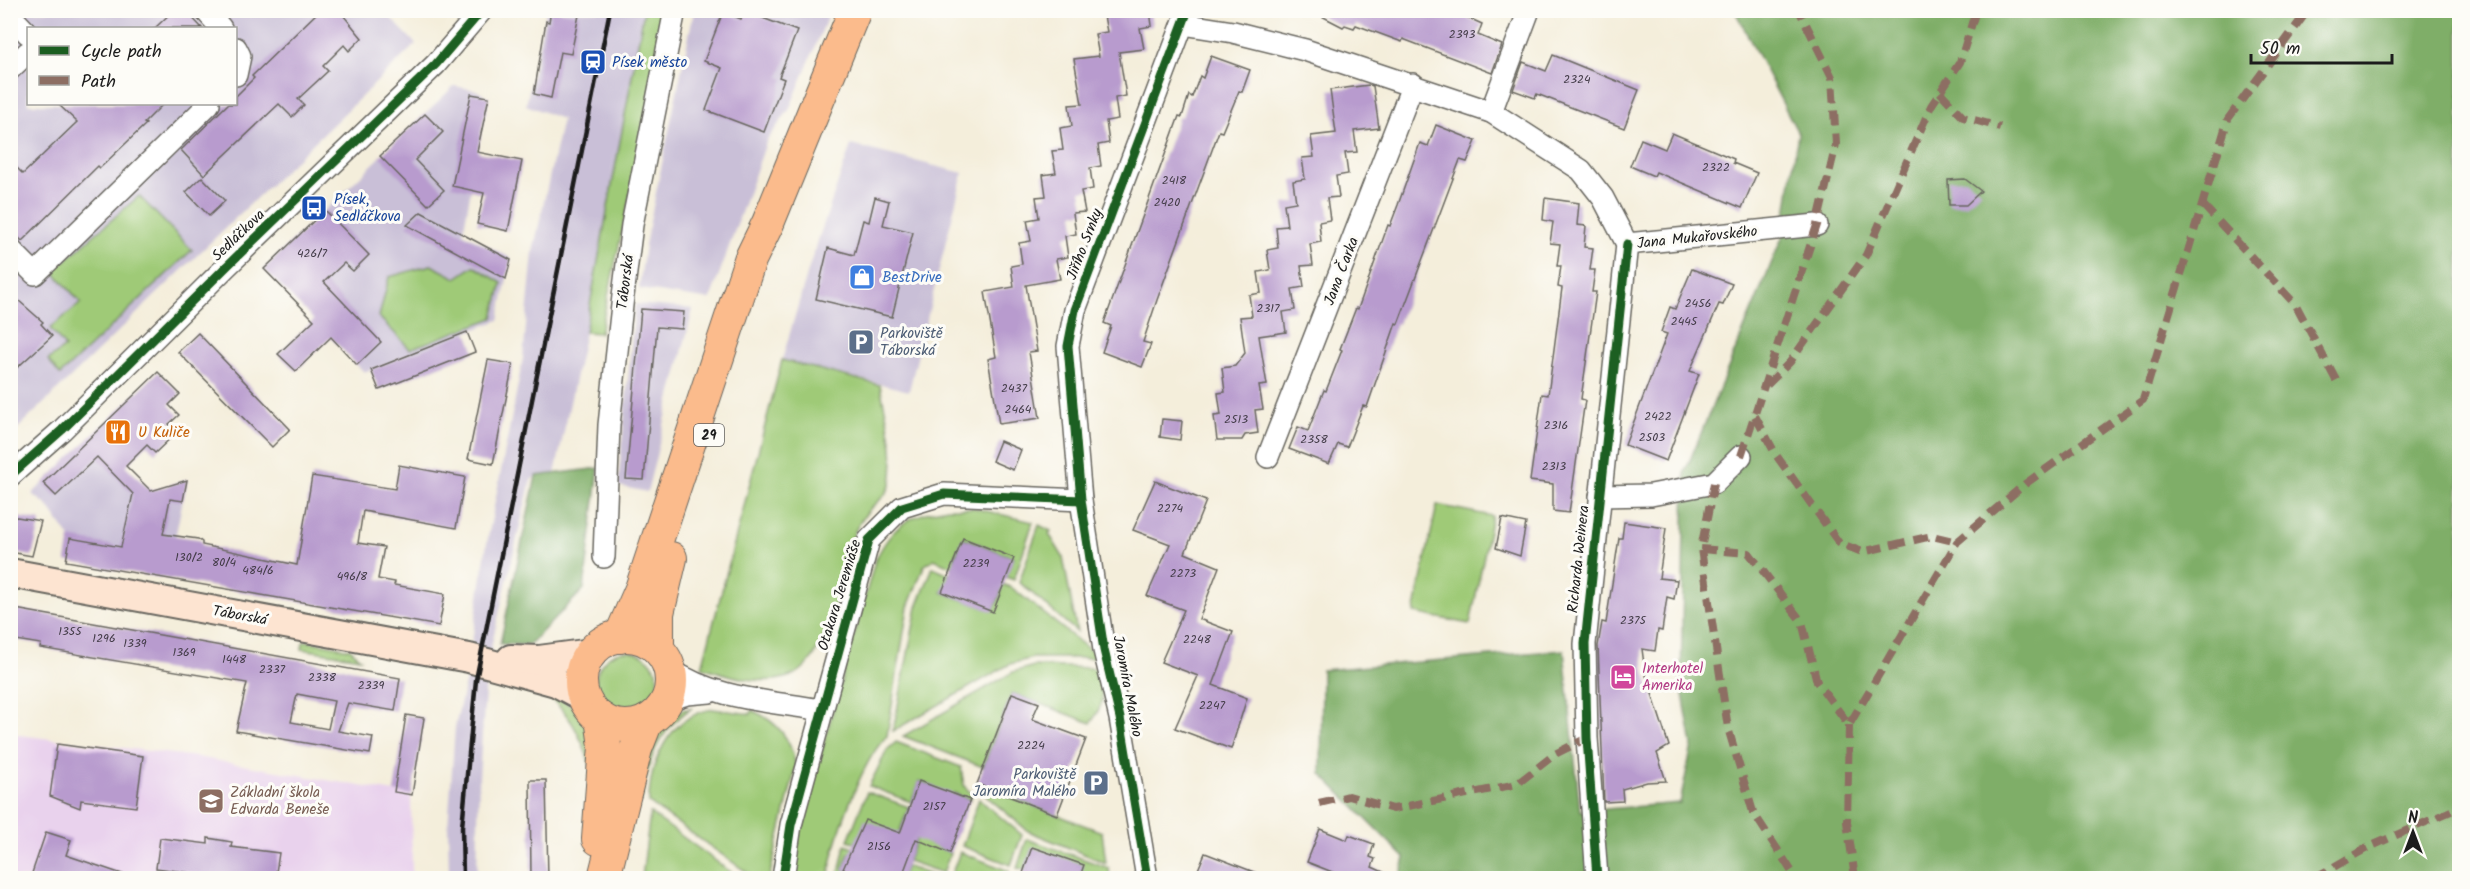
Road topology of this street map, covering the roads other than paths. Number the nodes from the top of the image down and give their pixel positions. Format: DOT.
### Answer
graph roads {
  1 [pos="205,10"];
  2 [pos="482,10"];
  3 [pos="675,10"];
  4 [pos="855,10"];
  5 [pos="1529,10"];
  6 [pos="10,15"];
  7 [pos="1186,17"];
  8 [pos="220,27"];
  9 [pos="27,33"];
  10 [pos="237,50"];
  11 [pos="27,53"];
  12 [pos="10,69"];
  13 [pos="237,70"];
  14 [pos="1413,84"];
  15 [pos="208,105"];
  16 [pos="1491,112"];
  17 [pos="768,224"];
  18 [pos="1817,225"];
  19 [pos="1627,244"];
  20 [pos="10,249"];
  21 [pos="1741,456"];
  22 [pos="1268,457"];
  23 [pos="13,469"];
  24 [pos="1600,496"];
  25 [pos="1081,500"];
  26 [pos="604,557"];
  27 [pos="10,573"];
  28 [pos="621,637"];
  29 [pos="592,653"];
  30 [pos="469,658"];
  31 [pos="664,658"];
  32 [pos="716,691"];
  33 [pos="592,707"];
  34 [pos="821,710"];
  35 [pos="657,711"];
  36 [pos="594,879"];
  37 [pos="604,879"];
  38 [pos="783,879"];
  39 [pos="1147,879"];
  40 [pos="1597,879"];
  1 -- 8 [label="street"];
  2 -- 23 [label="street, Sedláčkova"];
  3 -- 26 [label="street, Táborská"];
  4 -- 17 [label="main road, 29"];
  5 -- 16 [label="street"];
  6 -- 9 [label="street"];
  7 -- 14 [label="street, Jana Mukařovského"];
  7 -- 25 [label="street, Jiřího Srnky"];
  10 -- 13 [label="street"];
  11 -- 12 [label="street"];
  14 -- 16 [label="street, Jana Mukařovského"];
  14 -- 22 [label="street, Jana Čarka"];
  15 -- 20 [label="street"];
  16 -- 19 [label="street, Jana Mukařovského"];
  17 -- 28 [label="main road, 29"];
  17 -- 31 [label="main road, 29"];
  18 -- 19 [label="street, Jana Mukařovského"];
  19 -- 24 [label="street, Richarda Weinera"];
  21 -- 24 [label="street, Richarda Weinera"];
  24 -- 40 [label="street, Richarda Weinera"];
  25 -- 34 [label="street, Otakara Jeremiáše"];
  25 -- 39 [label="street, Jaromíra Malého"];
  27 -- 30 [label="main road, Táborská"];
  28 -- 29 [label="main road"];
  28 -- 31 [label="main road"];
  29 -- 30 [label="main road, Táborská"];
  29 -- 33 [label="main road"];
  30 -- 33 [label="main road, Táborská"];
  31 -- 32 [label="street"];
  31 -- 35 [label="main road, 29"];
  32 -- 34 [label="street"];
  32 -- 35 [label="street"];
  33 -- 35 [label="main road"];
  33 -- 36 [label="main road"];
  34 -- 38 [label="street, Otakara Jeremiáše"];
  35 -- 37 [label="main road, 29"];
}
